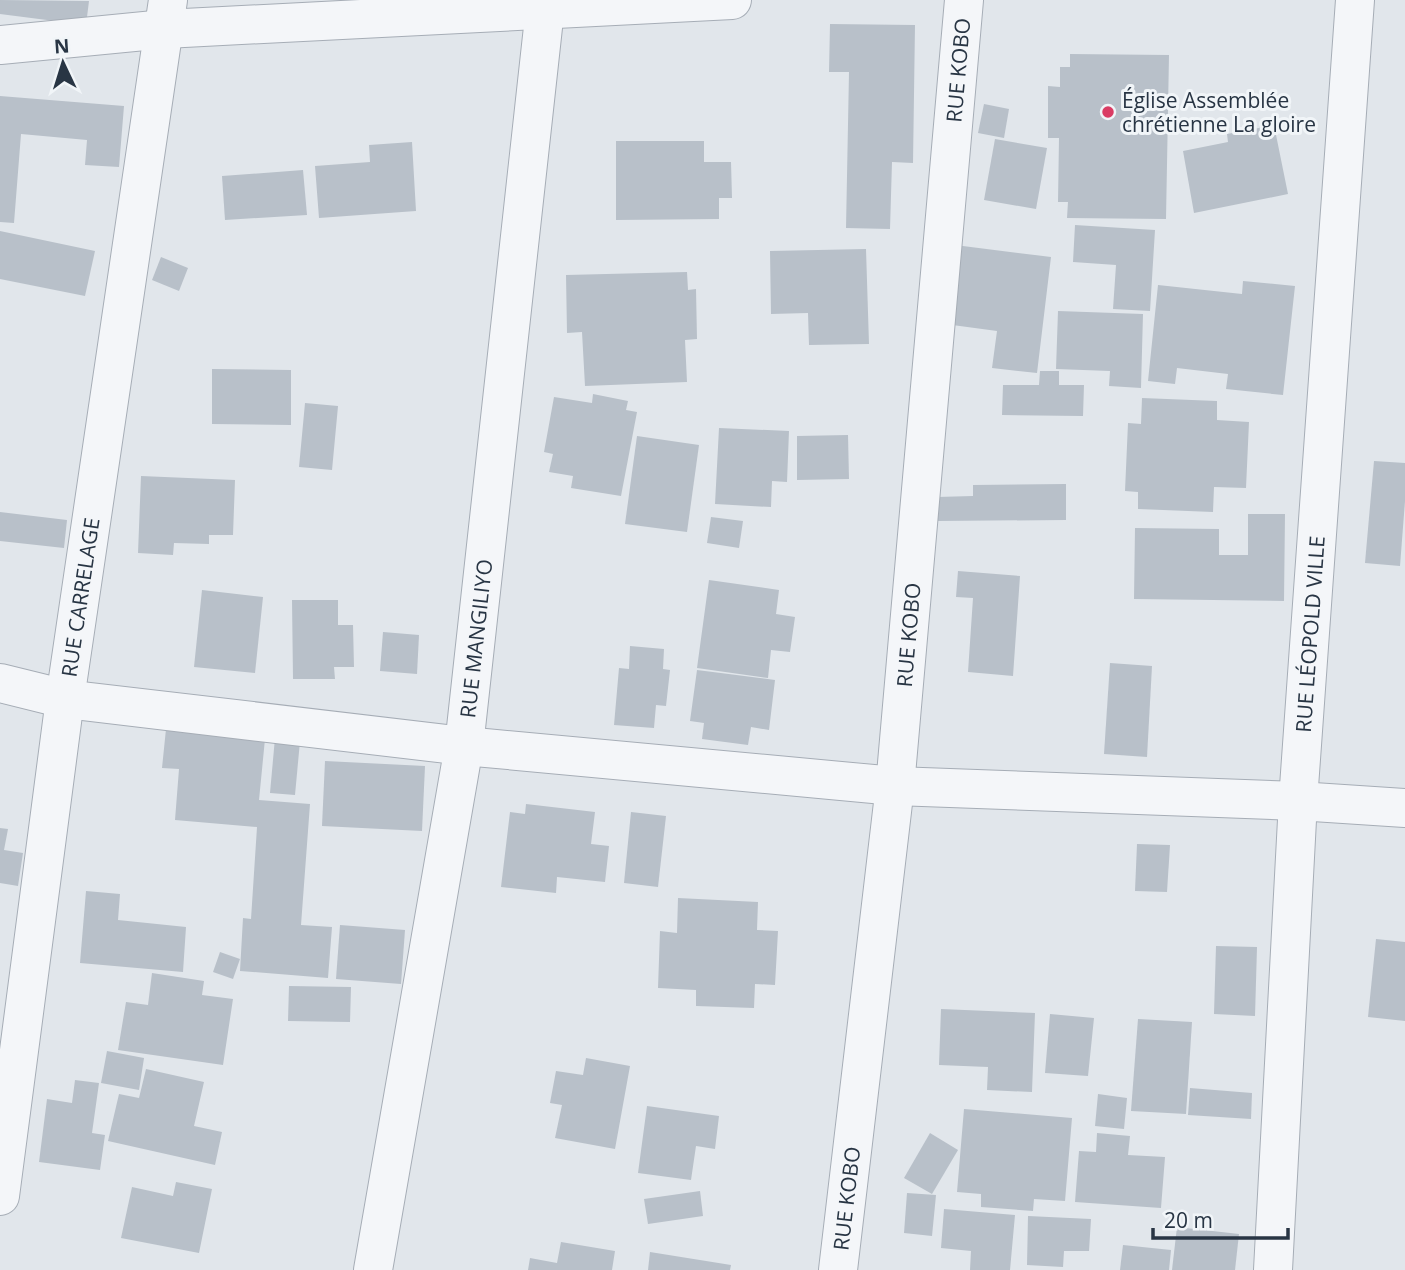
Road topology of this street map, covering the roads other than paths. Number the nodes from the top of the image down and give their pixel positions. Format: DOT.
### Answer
graph roads {
  1 [pos="732,0"];
  2 [pos="964,0"];
  3 [pos="1355,0"];
  4 [pos="545,6"];
  5 [pos="167,15"];
  6 [pos="0,45"];
  7 [pos="0,683"];
  8 [pos="65,699"];
  9 [pos="464,746"];
  10 [pos="895,786"];
  11 [pos="1298,800"];
  12 [pos="1405,808"];
  13 [pos="0,1196"];
  14 [pos="373,1270"];
  15 [pos="838,1270"];
  16 [pos="1273,1270"];
  1 -- 4 [label="street"];
  2 -- 10 [label="street, RUE KOBO"];
  3 -- 11 [label="street, RUE LÉOPOLD VILLE"];
  4 -- 5 [label="street"];
  4 -- 9 [label="street, RUE MANGILIYO"];
  5 -- 6 [label="street"];
  5 -- 8 [label="street, RUE CARRELAGE"];
  7 -- 8 [label="street"];
  8 -- 9 [label="street"];
  8 -- 13 [label="street, RUE CARRELAGE"];
  9 -- 10 [label="street"];
  9 -- 14 [label="street, RUE MANGILIYO"];
  10 -- 11 [label="street"];
  10 -- 15 [label="street, RUE KOBO"];
  11 -- 12 [label="street"];
  11 -- 16 [label="street, RUE LÉOPOLD VILLE"];
}
